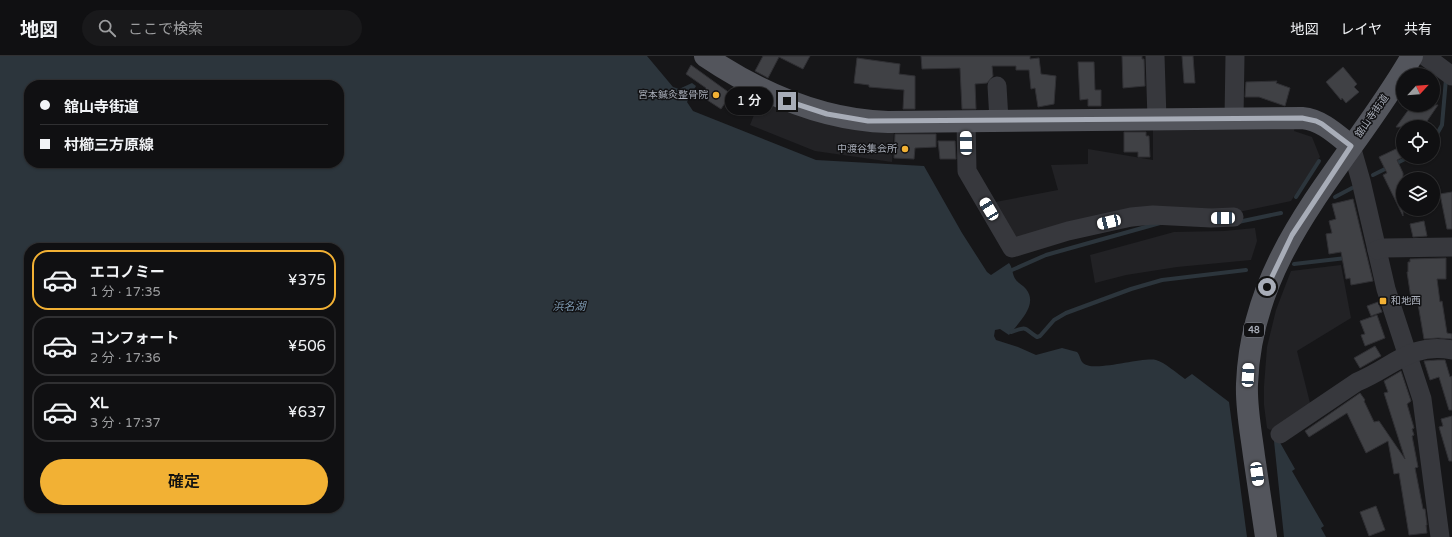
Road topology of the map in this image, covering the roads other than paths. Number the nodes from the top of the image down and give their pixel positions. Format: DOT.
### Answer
graph roads {
  1 [pos="1155,56"];
  2 [pos="1235,56"];
  3 [pos="1412,56"];
  4 [pos="1425,56"];
  5 [pos="709,57"];
  6 [pos="1452,76"];
  7 [pos="997,86"];
  8 [pos="1234,118"];
  9 [pos="1156,119"];
  10 [pos="999,120"];
  11 [pos="966,121"];
  12 [pos="1351,146"];
  13 [pos="1234,217"];
  14 [pos="1452,247"];
  15 [pos="1376,250"];
  16 [pos="1452,350"];
  17 [pos="1408,354"];
  18 [pos="1280,434"];
  19 [pos="1266,537"];
  20 [pos="1440,537"];
  1 -- 9 [label="street"];
  2 -- 8 [label="street"];
  3 -- 12 [label="main road, 舘山寺街道 / 48"];
  4 -- 6 [label="street"];
  5 -- 11 [label="main road"];
  7 -- 10 [label="street"];
  8 -- 9 [label="main road"];
  8 -- 12 [label="main road"];
  9 -- 10 [label="main road"];
  10 -- 11 [label="main road"];
  11 -- 13 [label="street"];
  12 -- 15 [label="street"];
  12 -- 19 [label="main road, 舘山寺街道 / 48"];
  14 -- 15 [label="street"];
  15 -- 17 [label="street"];
  16 -- 17 [label="street"];
  17 -- 18 [label="street"];
  17 -- 20 [label="street"];
}
